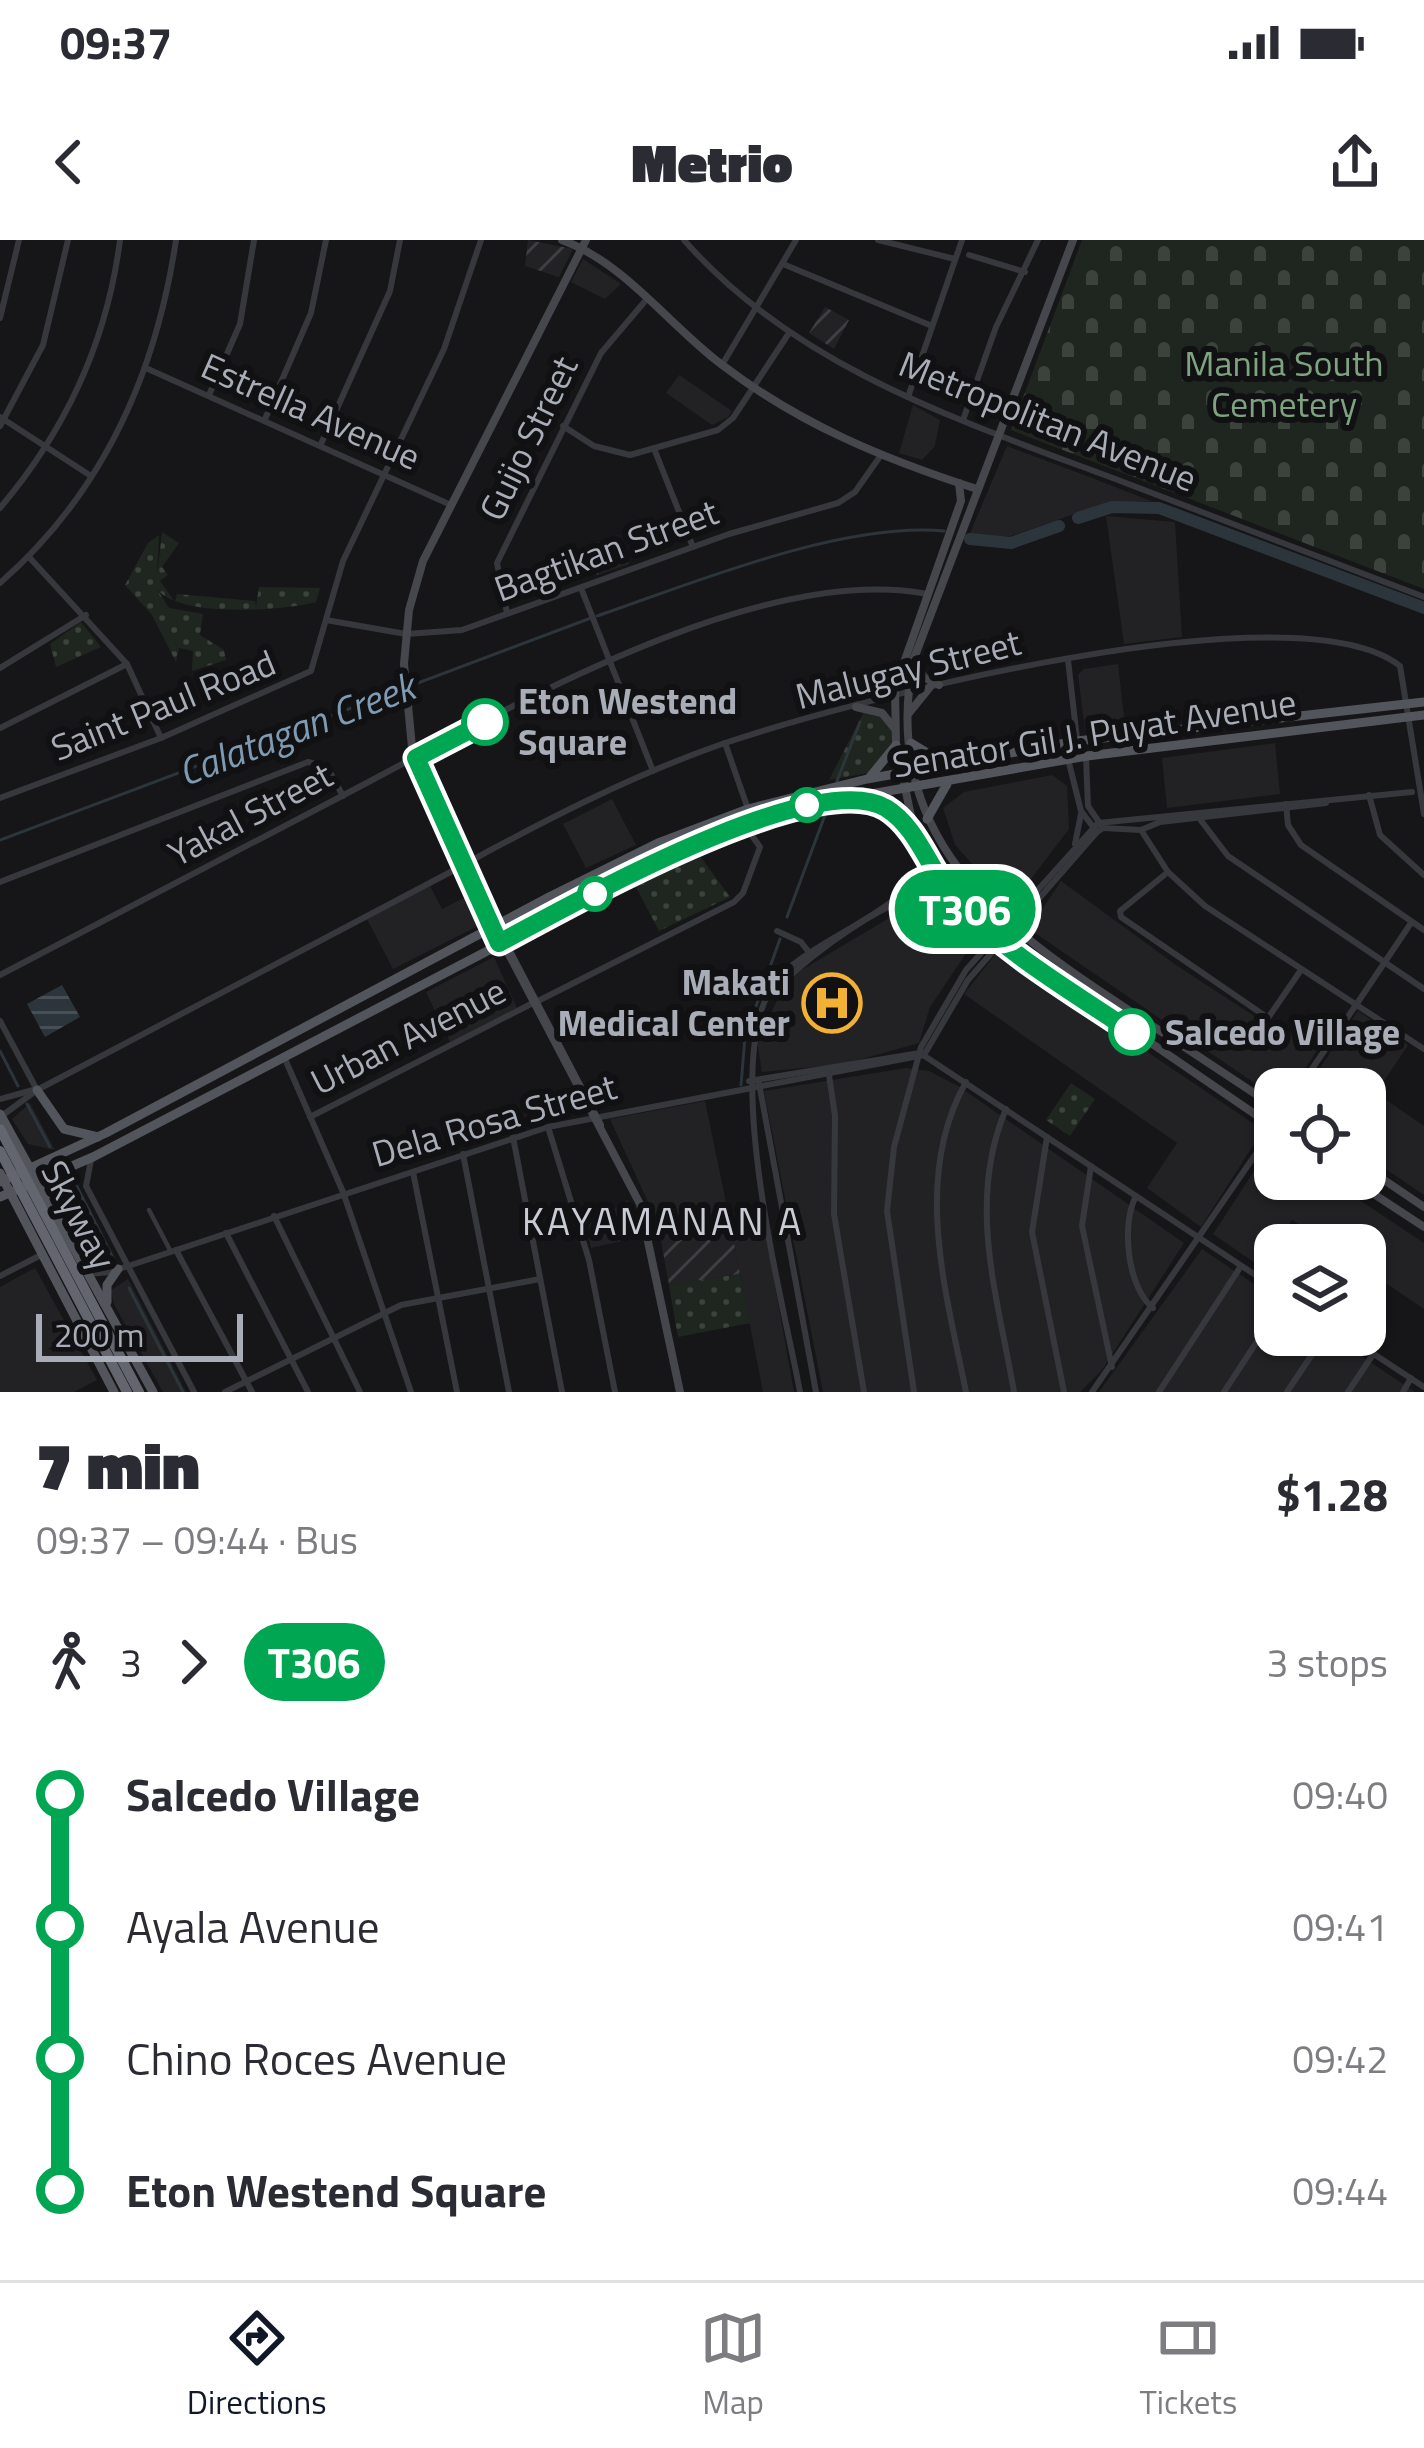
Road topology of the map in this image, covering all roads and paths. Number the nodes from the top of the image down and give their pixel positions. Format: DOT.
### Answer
graph roads {
  1 [pos="19,240"];
  2 [pos="68,240"];
  3 [pos="120,240"];
  4 [pos="176,240"];
  5 [pos="254,240"];
  6 [pos="326,240"];
  7 [pos="400,240"];
  8 [pos="482,240"];
  9 [pos="562,240"];
  10 [pos="684,240"];
  11 [pos="698,240"];
  12 [pos="878,240"];
  13 [pos="962,240"];
  14 [pos="1038,240"];
  15 [pos="1073,240"];
  16 [pos="792,241"];
  17 [pos="584,244"];
  18 [pos="691,248"];
  19 [pos="969,255"];
  20 [pos="955,259"];
  21 [pos="783,264"];
  22 [pos="1024,272"];
  23 [pos="646,300"];
  24 [pos="759,310"];
  25 [pos="0,318"];
  26 [pos="932,326"];
  27 [pos="790,333"];
  28 [pos="722,365"];
  29 [pos="148,369"];
  30 [pos="754,388"];
  31 [pos="209,395"];
  32 [pos="908,397"];
  33 [pos="265,419"];
  34 [pos="2,421"];
  35 [pos="963,421"];
  36 [pos="562,426"];
  37 [pos="998,435"];
  38 [pos="321,444"];
  39 [pos="46,447"];
  40 [pos="655,451"];
  41 [pos="881,455"];
  42 [pos="383,472"];
  43 [pos="92,476"];
  44 [pos="959,483"];
  45 [pos="977,489"];
  46 [pos="961,501"];
  47 [pos="451,505"];
  48 [pos="0,508"];
  49 [pos="693,547"];
  50 [pos="29,557"];
  51 [pos="0,583"];
  52 [pos="580,588"];
  53 [pos="925,594"];
  54 [pos="937,596"];
  55 [pos="1424,597"];
  56 [pos="507,614"];
  57 [pos="86,615"];
  58 [pos="326,620"];
  59 [pos="406,634"];
  60 [pos="1068,660"];
  61 [pos="913,662"];
  62 [pos="609,663"];
  63 [pos="128,664"];
  64 [pos="0,668"];
  65 [pos="934,686"];
  66 [pos="908,693"];
  67 [pos="894,697"];
  68 [pos="1424,702"];
  69 [pos="1408,703"];
  70 [pos="856,707"];
  71 [pos="908,715"];
  72 [pos="1424,715"];
  73 [pos="1409,716"];
  74 [pos="0,728"];
  75 [pos="895,730"];
  76 [pos="161,738"];
  77 [pos="1078,741"];
  78 [pos="724,743"];
  79 [pos="911,743"];
  80 [pos="896,745"];
  81 [pos="1087,756"];
  82 [pos="416,758"];
  83 [pos="1068,759"];
  84 [pos="950,764"];
  85 [pos="653,770"];
  86 [pos="916,770"];
  87 [pos="901,773"];
  88 [pos="867,779"];
  89 [pos="952,780"];
  90 [pos="919,786"];
  91 [pos="903,789"];
  92 [pos="1418,791"];
  93 [pos="343,796"];
  94 [pos="1369,797"];
  95 [pos="0,798"];
  96 [pos="848,798"];
  97 [pos="1286,805"];
  98 [pos="748,809"];
  99 [pos="1081,811"];
  100 [pos="1198,814"];
  101 [pos="1424,814"];
  102 [pos="928,819"];
  103 [pos="745,826"];
  104 [pos="1098,828"];
  105 [pos="1141,830"];
  106 [pos="916,840"];
  107 [pos="1075,844"];
  108 [pos="928,863"];
  109 [pos="462,864"];
  110 [pos="1168,872"];
  111 [pos="1424,875"];
  112 [pos="0,882"];
  113 [pos="944,886"];
  114 [pos="1412,922"];
  115 [pos="1009,926"];
  116 [pos="495,927"];
  117 [pos="1424,930"];
  118 [pos="777,931"];
  119 [pos="998,938"];
  120 [pos="502,941"];
  121 [pos="801,942"];
  122 [pos="821,944"];
  123 [pos="811,956"];
  124 [pos="1384,962"];
  125 [pos="1301,970"];
  126 [pos="0,974"];
  127 [pos="1424,989"];
  128 [pos="534,1002"];
  129 [pos="1356,1005"];
  130 [pos="0,1021"];
  131 [pos="1424,1049"];
  132 [pos="921,1055"];
  133 [pos="284,1056"];
  134 [pos="1314,1068"];
  135 [pos="830,1075"];
  136 [pos="754,1081"];
  137 [pos="966,1082"];
  138 [pos="37,1090"];
  139 [pos="1254,1093"];
  140 [pos="0,1100"];
  141 [pos="1006,1109"];
  142 [pos="1254,1113"];
  143 [pos="0,1116"];
  144 [pos="310,1117"];
  145 [pos="597,1118"];
  146 [pos="548,1127"];
  147 [pos="0,1129"];
  148 [pos="98,1137"];
  149 [pos="513,1137"];
  150 [pos="1047,1137"];
  151 [pos="0,1151"];
  152 [pos="463,1153"];
  153 [pos="93,1157"];
  154 [pos="1254,1157"];
  155 [pos="1091,1166"];
  156 [pos="29,1167"];
  157 [pos="69,1167"];
  158 [pos="412,1169"];
  159 [pos="1,1178"];
  160 [pos="37,1180"];
  161 [pos="1386,1181"];
  162 [pos="343,1192"];
  163 [pos="5,1195"];
  164 [pos="1136,1196"];
  165 [pos="1384,1200"];
  166 [pos="1424,1207"];
  167 [pos="51,1208"];
  168 [pos="149,1210"];
  169 [pos="274,1216"];
  170 [pos="1424,1227"];
  171 [pos="226,1233"];
  172 [pos="1199,1237"];
  173 [pos="174,1251"];
  174 [pos="41,1255"];
  175 [pos="1241,1266"];
  176 [pos="124,1268"];
  177 [pos="88,1274"];
  178 [pos="1254,1274"];
  179 [pos="0,1276"];
  180 [pos="540,1279"];
  181 [pos="489,1288"];
  182 [pos="438,1297"];
  183 [pos="1153,1307"];
  184 [pos="384,1311"];
  185 [pos="112,1319"];
  186 [pos="333,1336"];
  187 [pos="1254,1346"];
  188 [pos="1311,1356"];
  189 [pos="1372,1356"];
  190 [pos="1378,1356"];
  191 [pos="290,1358"];
  192 [pos="1112,1367"];
  193 [pos="1411,1378"];
  194 [pos="247,1381"];
  195 [pos="1424,1387"];
  196 [pos="137,1391"];
  197 [pos="114,1392"];
  198 [pos="153,1392"];
  199 [pos="194,1392"];
  200 [pos="225,1392"];
  201 [pos="252,1392"];
  202 [pos="308,1392"];
  203 [pos="360,1392"];
  204 [pos="411,1392"];
  205 [pos="457,1392"];
  206 [pos="509,1392"];
  207 [pos="562,1392"];
  208 [pos="615,1392"];
  209 [pos="680,1392"];
  210 [pos="800,1392"];
  211 [pos="816,1392"];
  212 [pos="864,1392"];
  213 [pos="914,1392"];
  214 [pos="966,1392"];
  215 [pos="1014,1392"];
  216 [pos="1064,1392"];
  217 [pos="1092,1392"];
  218 [pos="1159,1392"];
  219 [pos="1224,1392"];
  220 [pos="1287,1392"];
  221 [pos="1348,1392"];
  222 [pos="1402,1392"];
  1 -- 25 [label="street"];
  2 -- 34 [label="street"];
  3 -- 39 [label="street"];
  4 -- 29 [label="street"];
  5 -- 31 [label="street"];
  6 -- 33 [label="street"];
  7 -- 38 [label="street"];
  8 -- 42 [label="street, Saint Paul Road"];
  9 -- 17 [label="main road"];
  10 -- 18 [label="street, Metropolitan Avenue"];
  11 -- 18 [label="street"];
  12 -- 20 [label="street"];
  13 -- 20 [label="street"];
  14 -- 22 [label="street"];
  15 -- 37 [label="main road"];
  16 -- 21 [label="street"];
  17 -- 23 [label="main road"];
  17 -- 47 [label="main road"];
  18 -- 24 [label="street, Metropolitan Avenue"];
  19 -- 22 [label="street"];
  20 -- 26 [label="street"];
  21 -- 24 [label="street"];
  21 -- 26 [label="street"];
  22 -- 35 [label="street"];
  23 -- 28 [label="main road"];
  23 -- 36 [label="street, Guijo Street"];
  24 -- 27 [label="street, Metropolitan Avenue"];
  24 -- 28 [label="street"];
  26 -- 32 [label="street"];
  27 -- 30 [label="street"];
  27 -- 32 [label="street, Metropolitan Avenue"];
  28 -- 30 [label="main road"];
  29 -- 31 [label="street, Estrella Avenue"];
  29 -- 43 [label="street"];
  30 -- 40 [label="street"];
  30 -- 41 [label="main road"];
  31 -- 33 [label="street, Estrella Avenue"];
  32 -- 35 [label="street, Metropolitan Avenue"];
  33 -- 38 [label="street, Estrella Avenue"];
  34 -- 39 [label="street"];
  35 -- 37 [label="street, Metropolitan Avenue"];
  36 -- 40 [label="street"];
  36 -- 56 [label="street, Guijo Street"];
  37 -- 45 [label="main road"];
  37 -- 55 [label="street, Metropolitan Avenue"];
  38 -- 42 [label="street, Estrella Avenue"];
  39 -- 43 [label="street"];
  39 -- 48 [label="street"];
  40 -- 49 [label="street"];
  41 -- 44 [label="main road"];
  41 -- 49 [label="street, Bagtikan Street"];
  42 -- 47 [label="street, Estrella Avenue"];
  42 -- 58 [label="street, Saint Paul Road"];
  43 -- 50 [label="street"];
  44 -- 45 [label="main road"];
  44 -- 46 [label="main road"];
  45 -- 46 [label="main road"];
  45 -- 54 [label="main road"];
  46 -- 53 [label="main road"];
  47 -- 59 [label="main road"];
  49 -- 52 [label="street, Bagtikan Street"];
  50 -- 51 [label="street"];
  50 -- 57 [label="street"];
  52 -- 56 [label="street, Bagtikan Street"];
  52 -- 62 [label="street"];
  53 -- 54 [label="street, Yakal Street"];
  53 -- 62 [label="street, Yakal Street"];
  53 -- 67 [label="main road"];
  54 -- 61 [label="main road"];
  56 -- 59 [label="street, Bagtikan Street"];
  57 -- 63 [label="street"];
  57 -- 64 [label="street"];
  58 -- 59 [label="street, Bagtikan Street"];
  58 -- 76 [label="street, Saint Paul Road"];
  59 -- 82 [label="main road"];
  60 -- 65 [label="street, Malugay Street"];
  60 -- 69 [label="street, Malugay Street"];
  60 -- 77 [label="street"];
  61 -- 65 [label="main road"];
  61 -- 66 [label="main road"];
  62 -- 82 [label="street, Yakal Street"];
  62 -- 85 [label="street"];
  63 -- 74 [label="street"];
  63 -- 76 [label="street"];
  65 -- 66 [label="street, Malugay Street"];
  65 -- 71 [label="main road"];
  66 -- 67 [label="street, Malugay Street"];
  66 -- 71 [label="main road"];
  67 -- 70 [label="street, Malugay Street"];
  67 -- 75 [label="main road"];
  68 -- 69 [label="main road, Senator Gil J. Puyat Avenue"];
  69 -- 73 [label="street"];
  69 -- 77 [label="main road, Senator Gil J. Puyat Avenue"];
  70 -- 75 [label="main road"];
  70 -- 78 [label="street, Malugay Street"];
  71 -- 79 [label="main road"];
  72 -- 73 [label="main road, Senator Gil J. Puyat Avenue"];
  73 -- 81 [label="main road, Senator Gil J. Puyat Avenue"];
  73 -- 92 [label="street"];
  75 -- 80 [label="main road"];
  76 -- 95 [label="street, Saint Paul Road"];
  77 -- 84 [label="main road, Senator Gil J. Puyat Avenue"];
  78 -- 85 [label="street, Malugay Street"];
  78 -- 98 [label="street"];
  79 -- 84 [label="main road"];
  79 -- 86 [label="main road"];
  80 -- 87 [label="main road"];
  80 -- 88 [label="main road"];
  81 -- 83 [label="main road, Senator Gil J. Puyat Avenue"];
  81 -- 104 [label="street"];
  82 -- 93 [label="street, Yakal Street"];
  82 -- 109 [label="main road"];
  83 -- 89 [label="main road, Senator Gil J. Puyat Avenue"];
  83 -- 99 [label="street"];
  84 -- 86 [label="main road, Senator Gil J. Puyat Avenue"];
  85 -- 109 [label="street, Malugay Street"];
  86 -- 87 [label="main road, Senator Gil J. Puyat Avenue"];
  86 -- 90 [label="main road"];
  87 -- 88 [label="main road, Senator Gil J. Puyat Avenue"];
  87 -- 91 [label="main road"];
  88 -- 98 [label="main road, Senator Gil J. Puyat Avenue"];
  89 -- 90 [label="main road, Senator Gil J. Puyat Avenue"];
  89 -- 102 [label="main road"];
  90 -- 91 [label="main road, Senator Gil J. Puyat Avenue"];
  90 -- 102 [label="main road"];
  91 -- 96 [label="main road, Senator Gil J. Puyat Avenue"];
  91 -- 106 [label="main road"];
  92 -- 94 [label="street"];
  92 -- 101 [label="street"];
  93 -- 112 [label="street"];
  93 -- 126 [label="street, Yakal Street"];
  94 -- 97 [label="street"];
  94 -- 111 [label="street"];
  96 -- 103 [label="main road, Senator Gil J. Puyat Avenue"];
  96 -- 106 [label="main road"];
  97 -- 100 [label="street"];
  97 -- 114 [label="street"];
  98 -- 116 [label="main road, Senator Gil J. Puyat Avenue"];
  99 -- 104 [label="street"];
  99 -- 107 [label="street"];
  100 -- 104 [label="street"];
  100 -- 105 [label="street"];
  100 -- 124 [label="street"];
  102 -- 115 [label="main road"];
  103 -- 120 [label="main road, Senator Gil J. Puyat Avenue"];
  103 -- 128 [label="street, Urban Avenue"];
  104 -- 105 [label="street"];
  104 -- 107 [label="street"];
  104 -- 115 [label="street"];
  105 -- 110 [label="street"];
  106 -- 108 [label="main road"];
  107 -- 115 [label="street"];
  108 -- 113 [label="main road"];
  108 -- 122 [label="street"];
  109 -- 116 [label="main road"];
  109 -- 138 [label="street, Malugay Street"];
  110 -- 125 [label="street"];
  110 -- 125 [label="street"];
  113 -- 119 [label="main road"];
  113 -- 123 [label="street"];
  114 -- 117 [label="street"];
  114 -- 124 [label="street"];
  115 -- 119 [label="street"];
  115 -- 139 [label="main road"];
  116 -- 120 [label="main road"];
  116 -- 148 [label="main road, Senator Gil J. Puyat Avenue"];
  118 -- 121 [label="street"];
  119 -- 132 [label="street"];
  119 -- 142 [label="main road"];
  120 -- 128 [label="main road"];
  120 -- 133 [label="main road, Senator Gil J. Puyat Avenue"];
  121 -- 122 [label="street"];
  121 -- 123 [label="street"];
  122 -- 123 [label="street"];
  123 -- 136 [label="street"];
  124 -- 127 [label="street"];
  124 -- 129 [label="street"];
  125 -- 129 [label="street"];
  128 -- 144 [label="street, Urban Avenue"];
  128 -- 145 [label="main road"];
  129 -- 131 [label="street"];
  129 -- 134 [label="street"];
  130 -- 138 [label="street"];
  132 -- 135 [label="street, Dela Rosa Street"];
  132 -- 136 [label="street, Dela Rosa Street"];
  132 -- 137 [label="street"];
  132 -- 213 [label="street"];
  133 -- 144 [label="street"];
  133 -- 153 [label="main road, Senator Gil J. Puyat Avenue"];
  135 -- 136 [label="street, Dela Rosa Street"];
  135 -- 212 [label="street"];
  136 -- 145 [label="street, Dela Rosa Street"];
  136 -- 210 [label="street"];
  136 -- 211 [label="street"];
  137 -- 141 [label="street"];
  137 -- 214 [label="street"];
  138 -- 140 [label="street, Malugay Street"];
  138 -- 143 [label="street, Malugay Street"];
  138 -- 148 [label="main road"];
  141 -- 150 [label="street"];
  141 -- 215 [label="street"];
  143 -- 156 [label="main road"];
  144 -- 162 [label="street"];
  145 -- 146 [label="street, Dela Rosa Street"];
  145 -- 209 [label="main road"];
  146 -- 149 [label="street, Dela Rosa Street"];
  146 -- 208 [label="street"];
  147 -- 196 [label="highway, Skyway, bridge"];
  148 -- 156 [label="main road, Senator Gil J. Puyat Avenue"];
  149 -- 152 [label="street, Dela Rosa Street"];
  149 -- 180 [label="street"];
  150 -- 155 [label="street"];
  150 -- 216 [label="street"];
  151 -- 196 [label="highway, Skyway, bridge"];
  152 -- 158 [label="street, Dela Rosa Street"];
  152 -- 181 [label="street"];
  153 -- 157 [label="main road, Senator Gil J. Puyat Avenue"];
  153 -- 176 [label="street"];
  154 -- 172 [label="street"];
  155 -- 164 [label="street"];
  155 -- 192 [label="street"];
  156 -- 159 [label="main road, Senator Gil J. Puyat Avenue"];
  156 -- 160 [label="main road"];
  157 -- 160 [label="main road, Senator Gil J. Puyat Avenue"];
  157 -- 167 [label="main road"];
  158 -- 162 [label="street, Dela Rosa Street"];
  158 -- 182 [label="street"];
  159 -- 163 [label="main road"];
  160 -- 163 [label="main road, Senator Gil J. Puyat Avenue"];
  160 -- 167 [label="main road"];
  161 -- 166 [label="main road"];
  162 -- 169 [label="street, Dela Rosa Street"];
  162 -- 184 [label="street"];
  163 -- 174 [label="main road"];
  164 -- 172 [label="street"];
  164 -- 183 [label="street"];
  165 -- 170 [label="main road"];
  167 -- 177 [label="main road"];
  168 -- 173 [label="street"];
  169 -- 171 [label="street, Dela Rosa Street"];
  169 -- 186 [label="street"];
  171 -- 173 [label="street, Dela Rosa Street"];
  171 -- 191 [label="street"];
  172 -- 175 [label="street"];
  172 -- 183 [label="street"];
  173 -- 176 [label="street, Dela Rosa Street"];
  173 -- 194 [label="street"];
  174 -- 179 [label="street"];
  174 -- 197 [label="main road"];
  175 -- 178 [label="street"];
  175 -- 218 [label="street"];
  176 -- 177 [label="street, Dela Rosa Street"];
  176 -- 185 [label="main road"];
  176 -- 199 [label="street"];
  177 -- 185 [label="main road"];
  180 -- 181 [label="street"];
  180 -- 207 [label="street"];
  181 -- 182 [label="street"];
  181 -- 206 [label="street"];
  182 -- 184 [label="street"];
  182 -- 205 [label="street"];
  183 -- 192 [label="street"];
  184 -- 186 [label="street"];
  184 -- 204 [label="street"];
  185 -- 198 [label="main road"];
  186 -- 191 [label="street"];
  186 -- 203 [label="street"];
  187 -- 219 [label="street"];
  188 -- 220 [label="street"];
  189 -- 221 [label="street"];
  190 -- 193 [label="street"];
  191 -- 194 [label="street"];
  191 -- 202 [label="street"];
  192 -- 217 [label="street"];
  193 -- 195 [label="street"];
  193 -- 222 [label="street"];
  194 -- 200 [label="street"];
  194 -- 201 [label="street"];
}
